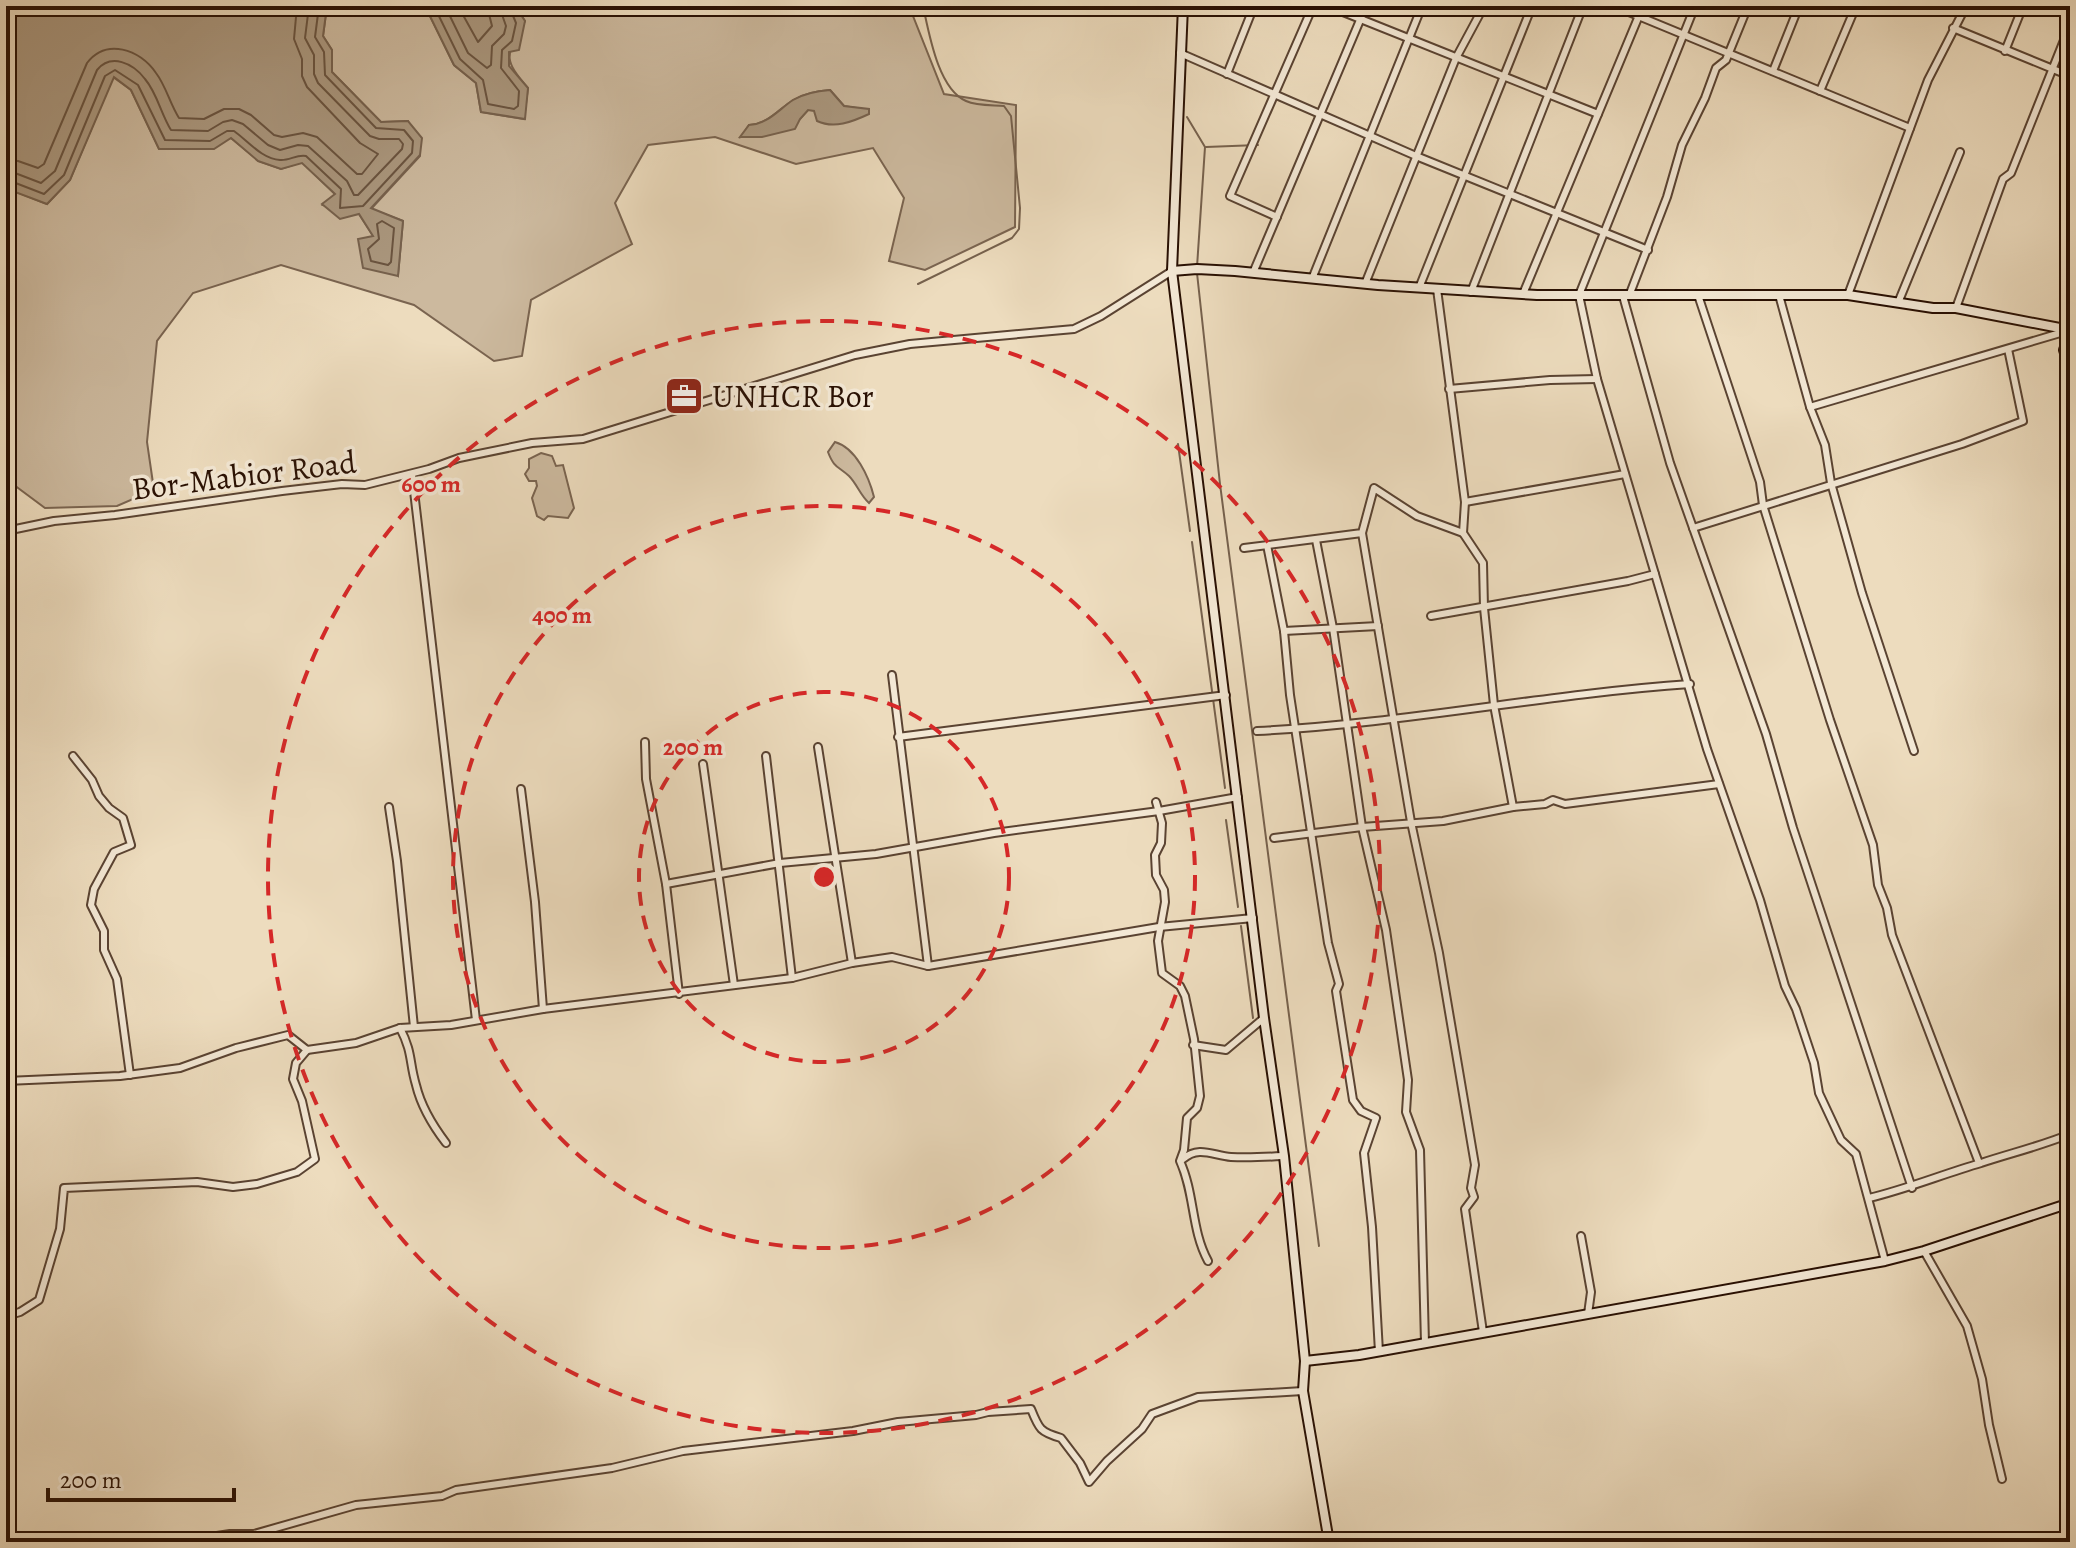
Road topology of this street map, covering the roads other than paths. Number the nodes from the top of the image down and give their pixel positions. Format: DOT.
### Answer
graph roads {
  1 [pos="1183,6"];
  2 [pos="1254,6"];
  3 [pos="1313,6"];
  4 [pos="1328,6"];
  5 [pos="1366,6"];
  6 [pos="1422,6"];
  7 [pos="1484,6"];
  8 [pos="1532,6"];
  9 [pos="1583,6"];
  10 [pos="1614,6"];
  11 [pos="1643,6"];
  12 [pos="1695,6"];
  13 [pos="1748,6"];
  14 [pos="1799,6"];
  15 [pos="1856,6"];
  16 [pos="1966,6"];
  17 [pos="2023,6"];
  18 [pos="1639,16"];
  19 [pos="1361,19"];
  20 [pos="2070,25"];
  21 [pos="1953,28"];
  22 [pos="1684,34"];
  23 [pos="1409,38"];
  24 [pos="2005,51"];
  25 [pos="1180,53"];
  26 [pos="1729,53"];
  27 [pos="1456,58"];
  28 [pos="2053,69"];
  29 [pos="1773,71"];
  30 [pos="1227,74"];
  31 [pos="2070,76"];
  32 [pos="1504,77"];
  33 [pos="1820,91"];
  34 [pos="1548,94"];
  35 [pos="1274,95"];
  36 [pos="1598,114"];
  37 [pos="1320,115"];
  38 [pos="1910,128"];
  39 [pos="1369,136"];
  40 [pos="1960,152"];
  41 [pos="1416,156"];
  42 [pos="1464,176"];
  43 [pos="1509,195"];
  44 [pos="1557,215"];
  45 [pos="1277,217"];
  46 [pos="1604,232"];
  47 [pos="1648,250"];
  48 [pos="1172,271"];
  49 [pos="1253,273"];
  50 [pos="1312,279"];
  51 [pos="1365,284"];
  52 [pos="1419,288"];
  53 [pos="1437,289"];
  54 [pos="1471,292"];
  55 [pos="1523,294"];
  56 [pos="1579,295"];
  57 [pos="1698,295"];
  58 [pos="1779,295"];
  59 [pos="1848,295"];
  60 [pos="1626,296"];
  61 [pos="1898,303"];
  62 [pos="1956,308"];
  63 [pos="2070,331"];
  64 [pos="2008,349"];
  65 [pos="2070,369"];
  66 [pos="1597,379"];
  67 [pos="1449,389"];
  68 [pos="1810,407"];
  69 [pos="412,474"];
  70 [pos="1625,474"];
  71 [pos="1831,483"];
  72 [pos="1465,502"];
  73 [pos="1763,505"];
  74 [pos="1693,528"];
  75 [pos="6,531"];
  76 [pos="1362,533"];
  77 [pos="1463,533"];
  78 [pos="1316,540"];
  79 [pos="1267,545"];
  80 [pos="1244,548"];
  81 [pos="1655,574"];
  82 [pos="1484,608"];
  83 [pos="1431,616"];
  84 [pos="1378,626"];
  85 [pos="1333,628"];
  86 [pos="1284,631"];
  87 [pos="892,675"];
  88 [pos="1690,684"];
  89 [pos="1226,695"];
  90 [pos="1494,705"];
  91 [pos="1394,721"];
  92 [pos="1348,724"];
  93 [pos="1298,729"];
  94 [pos="1257,731"];
  95 [pos="898,737"];
  96 [pos="645,742"];
  97 [pos="818,747"];
  98 [pos="1914,751"];
  99 [pos="73,756"];
  100 [pos="766,756"];
  101 [pos="703,764"];
  102 [pos="1719,784"];
  103 [pos="521,789"];
  104 [pos="1238,797"];
  105 [pos="1156,802"];
  106 [pos="389,807"];
  107 [pos="1513,807"];
  108 [pos="1159,811"];
  109 [pos="1411,822"];
  110 [pos="1362,827"];
  111 [pos="1311,834"];
  112 [pos="1274,838"];
  113 [pos="911,849"];
  114 [pos="837,860"];
  115 [pos="780,863"];
  116 [pos="718,876"];
  117 [pos="666,884"];
  118 [pos="1254,918"];
  119 [pos="1159,927"];
  120 [pos="852,963"];
  121 [pos="928,966"];
  122 [pos="792,978"];
  123 [pos="734,985"];
  124 [pos="679,994"];
  125 [pos="543,1009"];
  126 [pos="1264,1018"];
  127 [pos="476,1020"];
  128 [pos="414,1027"];
  129 [pos="400,1028"];
  130 [pos="1193,1045"];
  131 [pos="307,1050"];
  132 [pos="130,1075"];
  133 [pos="6,1081"];
  134 [pos="2070,1134"];
  135 [pos="446,1143"];
  136 [pos="1284,1156"];
  137 [pos="1180,1161"];
  138 [pos="1979,1163"];
  139 [pos="1912,1188"];
  140 [pos="1869,1198"];
  141 [pos="2070,1203"];
  142 [pos="1581,1236"];
  143 [pos="1924,1251"];
  144 [pos="1208,1261"];
  145 [pos="1885,1261"];
  146 [pos="1588,1314"];
  147 [pos="6,1316"];
  148 [pos="1483,1332"];
  149 [pos="1425,1343"];
  150 [pos="1379,1352"];
  151 [pos="1305,1361"];
  152 [pos="1303,1391"];
  153 [pos="2002,1479"];
  154 [pos="177,1542"];
  155 [pos="1329,1542"];
  1 -- 25 [label="street"];
  2 -- 30 [label="street"];
  3 -- 35 [label="street"];
  4 -- 19 [label="street"];
  5 -- 19 [label="street"];
  6 -- 23 [label="street"];
  7 -- 27 [label="street"];
  8 -- 32 [label="street"];
  9 -- 34 [label="street"];
  10 -- 18 [label="street"];
  11 -- 18 [label="street"];
  12 -- 22 [label="street"];
  13 -- 26 [label="street"];
  14 -- 29 [label="street"];
  15 -- 33 [label="street"];
  16 -- 21 [label="street"];
  17 -- 24 [label="street"];
  18 -- 22 [label="street"];
  18 -- 36 [label="street"];
  19 -- 23 [label="street"];
  19 -- 37 [label="street"];
  20 -- 28 [label="street"];
  21 -- 24 [label="street"];
  21 -- 38 [label="street"];
  22 -- 26 [label="street"];
  22 -- 46 [label="street"];
  23 -- 27 [label="street"];
  23 -- 39 [label="street"];
  24 -- 28 [label="street"];
  25 -- 30 [label="street"];
  25 -- 48 [label="street"];
  26 -- 29 [label="street"];
  26 -- 47 [label="street"];
  27 -- 32 [label="street"];
  27 -- 41 [label="street"];
  28 -- 31 [label="street"];
  28 -- 62 [label="street"];
  29 -- 33 [label="street"];
  30 -- 35 [label="street"];
  32 -- 34 [label="street"];
  32 -- 42 [label="street"];
  33 -- 38 [label="street"];
  34 -- 36 [label="street"];
  34 -- 43 [label="street"];
  35 -- 37 [label="street"];
  35 -- 45 [label="street"];
  36 -- 44 [label="street"];
  37 -- 39 [label="street"];
  37 -- 45 [label="street"];
  38 -- 59 [label="street"];
  39 -- 41 [label="street"];
  39 -- 50 [label="street"];
  40 -- 61 [label="street"];
  41 -- 42 [label="street"];
  41 -- 51 [label="street"];
  42 -- 43 [label="street"];
  42 -- 52 [label="street"];
  43 -- 44 [label="street"];
  43 -- 54 [label="street"];
  44 -- 46 [label="street"];
  44 -- 55 [label="street"];
  45 -- 49 [label="street"];
  46 -- 47 [label="street"];
  46 -- 56 [label="street"];
  47 -- 60 [label="street"];
  48 -- 49 [label="street"];
  48 -- 69 [label="street, Bor-Mabior Road"];
  48 -- 89 [label="street"];
  49 -- 50 [label="street"];
  50 -- 51 [label="street"];
  51 -- 52 [label="street"];
  52 -- 53 [label="street"];
  53 -- 54 [label="street"];
  53 -- 67 [label="street"];
  54 -- 55 [label="street"];
  55 -- 56 [label="street"];
  56 -- 60 [label="street"];
  56 -- 66 [label="street"];
  57 -- 58 [label="street"];
  57 -- 60 [label="street"];
  57 -- 73 [label="street"];
  58 -- 59 [label="street"];
  58 -- 68 [label="street"];
  59 -- 61 [label="street"];
  60 -- 74 [label="street"];
  61 -- 62 [label="street"];
  62 -- 63 [label="street"];
  63 -- 64 [label="street"];
  63 -- 65 [label="street"];
  64 -- 68 [label="street"];
  64 -- 71 [label="street"];
  66 -- 67 [label="street"];
  66 -- 70 [label="street"];
  67 -- 72 [label="street"];
  68 -- 71 [label="street"];
  69 -- 75 [label="street, Bor-Mabior Road"];
  69 -- 127 [label="street"];
  70 -- 72 [label="street"];
  70 -- 81 [label="street"];
  71 -- 73 [label="street"];
  71 -- 98 [label="street"];
  72 -- 77 [label="street"];
  73 -- 74 [label="street"];
  73 -- 138 [label="street"];
  74 -- 139 [label="street"];
  76 -- 77 [label="street"];
  76 -- 78 [label="street"];
  76 -- 84 [label="street"];
  77 -- 82 [label="street"];
  78 -- 79 [label="street"];
  78 -- 85 [label="street"];
  79 -- 80 [label="street"];
  79 -- 86 [label="street"];
  81 -- 82 [label="street"];
  81 -- 88 [label="street"];
  82 -- 83 [label="street"];
  82 -- 90 [label="street"];
  84 -- 85 [label="street"];
  84 -- 91 [label="street"];
  85 -- 86 [label="street"];
  85 -- 92 [label="street"];
  86 -- 93 [label="street"];
  87 -- 95 [label="street"];
  88 -- 90 [label="street"];
  88 -- 102 [label="street"];
  89 -- 95 [label="street"];
  89 -- 104 [label="street"];
  90 -- 91 [label="street"];
  90 -- 107 [label="street"];
  91 -- 92 [label="street"];
  91 -- 109 [label="street"];
  92 -- 93 [label="street"];
  92 -- 110 [label="street"];
  93 -- 94 [label="street"];
  93 -- 111 [label="street"];
  95 -- 113 [label="street"];
  96 -- 117 [label="street"];
  97 -- 114 [label="street"];
  99 -- 132 [label="street"];
  100 -- 115 [label="street"];
  101 -- 116 [label="street"];
  102 -- 107 [label="street"];
  102 -- 140 [label="street"];
  103 -- 125 [label="street"];
  104 -- 108 [label="street"];
  104 -- 118 [label="street"];
  105 -- 108 [label="street"];
  106 -- 128 [label="street"];
  107 -- 109 [label="street"];
  108 -- 113 [label="street"];
  108 -- 119 [label="street"];
  109 -- 110 [label="street"];
  109 -- 148 [label="street"];
  110 -- 111 [label="street"];
  110 -- 149 [label="street"];
  111 -- 112 [label="street"];
  111 -- 150 [label="street"];
  113 -- 114 [label="street"];
  113 -- 121 [label="street"];
  114 -- 115 [label="street"];
  114 -- 120 [label="street"];
  115 -- 116 [label="street"];
  115 -- 122 [label="street"];
  116 -- 117 [label="street"];
  116 -- 123 [label="street"];
  117 -- 124 [label="street"];
  118 -- 119 [label="street"];
  118 -- 126 [label="street"];
  119 -- 121 [label="street"];
  119 -- 130 [label="street"];
  120 -- 121 [label="street"];
  120 -- 122 [label="street"];
  122 -- 123 [label="street"];
  123 -- 124 [label="street"];
  124 -- 125 [label="street"];
  125 -- 127 [label="street"];
  126 -- 130 [label="street"];
  126 -- 136 [label="street"];
  127 -- 128 [label="street"];
  128 -- 129 [label="street"];
  129 -- 131 [label="street"];
  129 -- 135 [label="street"];
  130 -- 137 [label="street"];
  131 -- 132 [label="street"];
  131 -- 147 [label="street"];
  132 -- 133 [label="street"];
  134 -- 138 [label="street"];
  136 -- 137 [label="street"];
  136 -- 151 [label="street"];
  137 -- 144 [label="street"];
  138 -- 139 [label="street"];
  139 -- 140 [label="street"];
  140 -- 145 [label="street"];
  141 -- 143 [label="street"];
  142 -- 146 [label="street"];
  143 -- 145 [label="street"];
  143 -- 153 [label="street"];
  145 -- 146 [label="street"];
  146 -- 148 [label="street"];
  148 -- 149 [label="street"];
  149 -- 150 [label="street"];
  150 -- 151 [label="street"];
  151 -- 152 [label="street"];
  152 -- 154 [label="street"];
  152 -- 155 [label="street"];
}
